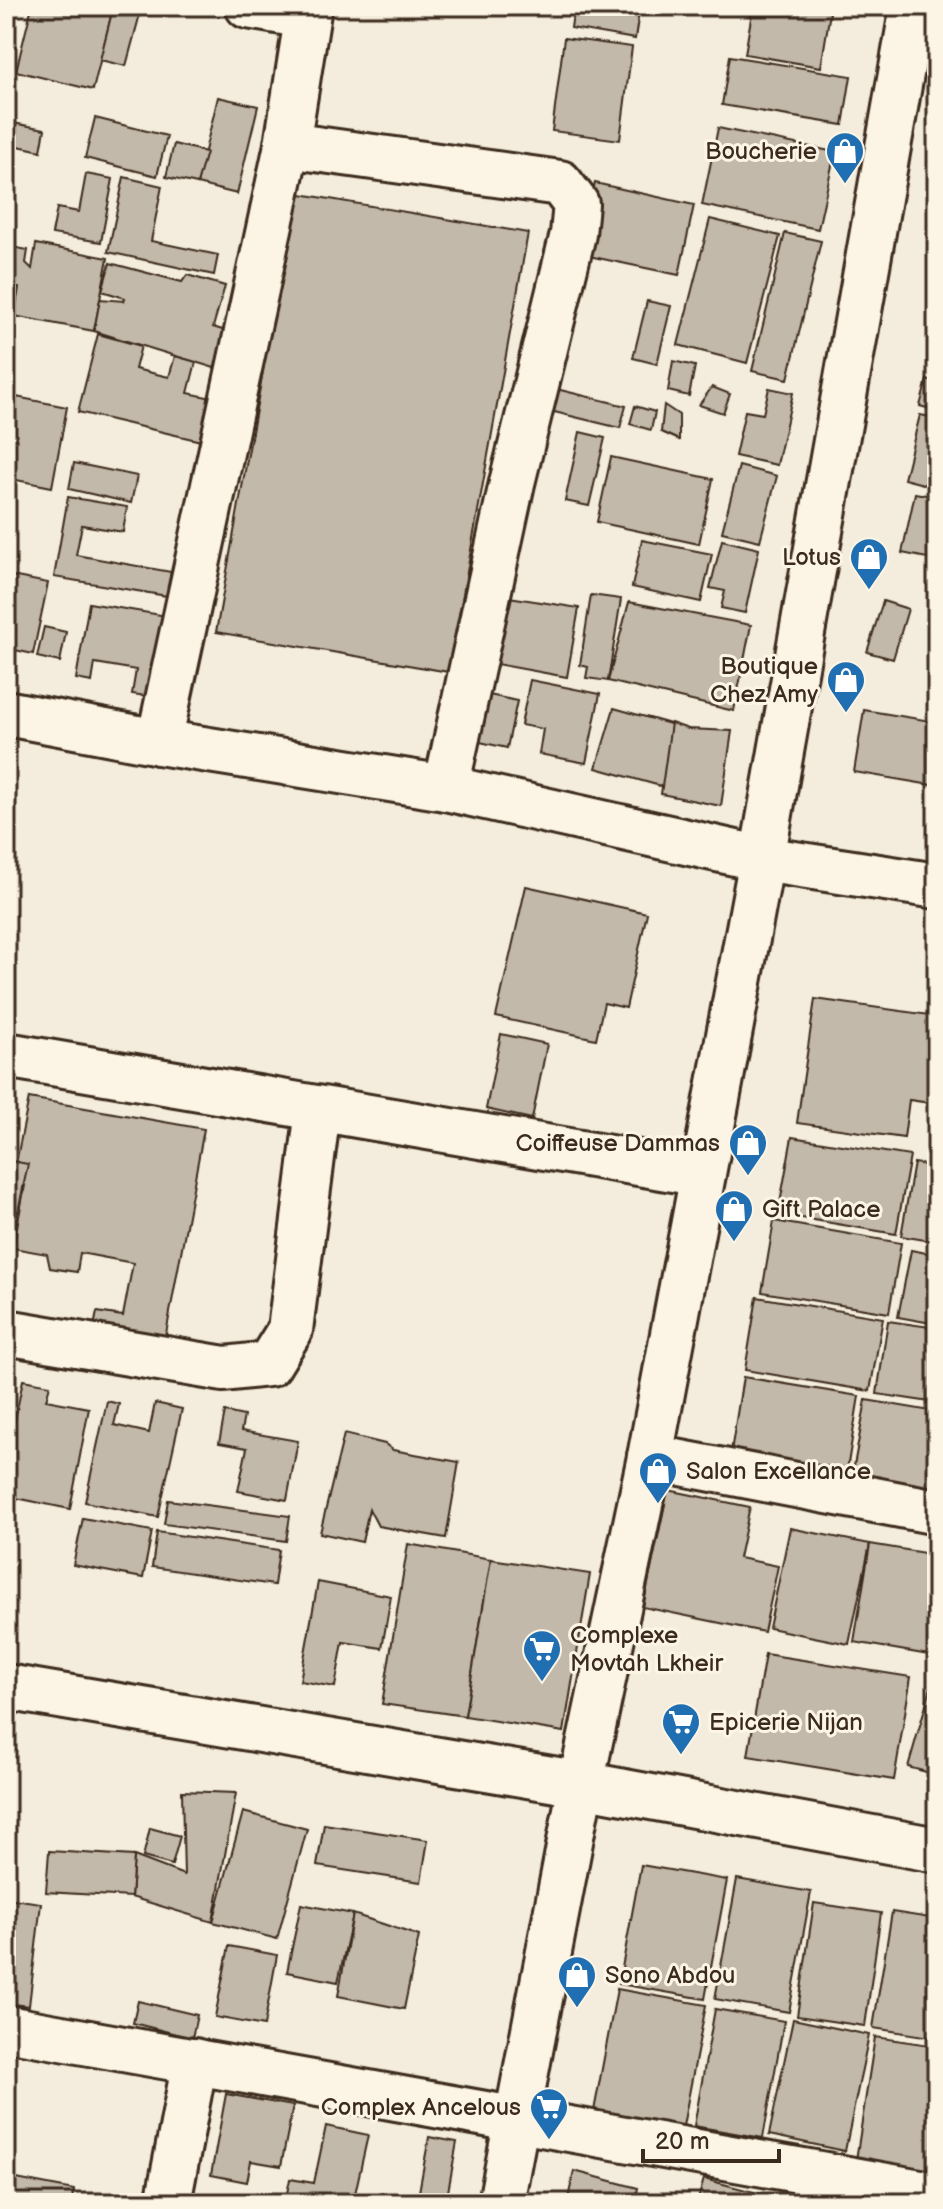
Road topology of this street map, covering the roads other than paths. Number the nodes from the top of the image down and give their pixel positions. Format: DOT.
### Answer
graph roads {
  1 [pos="248,6"];
  2 [pos="913,6"];
  3 [pos="308,11"];
  4 [pos="287,145"];
  5 [pos="6,713"];
  6 [pos="159,742"];
  7 [pos="446,788"];
  8 [pos="762,859"];
  9 [pos="937,886"];
  10 [pos="6,1055"];
  11 [pos="318,1110"];
  12 [pos="703,1174"];
  13 [pos="6,1332"];
  14 [pos="650,1457"];
  15 [pos="937,1512"];
  16 [pos="6,1687"];
  17 [pos="581,1784"];
  18 [pos="937,1850"];
  19 [pos="6,2028"];
  20 [pos="195,2061"];
  21 [pos="517,2118"];
  22 [pos="866,2193"];
  23 [pos="937,2195"];
  24 [pos="168,2203"];
  25 [pos="501,2203"];
  1 -- 3 [label="street"];
  2 -- 8 [label="street"];
  3 -- 4 [label="street"];
  4 -- 6 [label="street"];
  4 -- 7 [label="street"];
  5 -- 6 [label="street"];
  6 -- 7 [label="street"];
  7 -- 8 [label="street"];
  8 -- 9 [label="street"];
  8 -- 12 [label="street"];
  10 -- 11 [label="street"];
  11 -- 12 [label="street"];
  11 -- 13 [label="street"];
  12 -- 14 [label="street"];
  14 -- 15 [label="street"];
  14 -- 17 [label="street"];
  16 -- 17 [label="street"];
  17 -- 18 [label="street"];
  17 -- 21 [label="street"];
  19 -- 20 [label="street"];
  20 -- 21 [label="street"];
  20 -- 24 [label="street"];
  21 -- 22 [label="street"];
  21 -- 25 [label="street"];
  22 -- 23 [label="street"];
}
